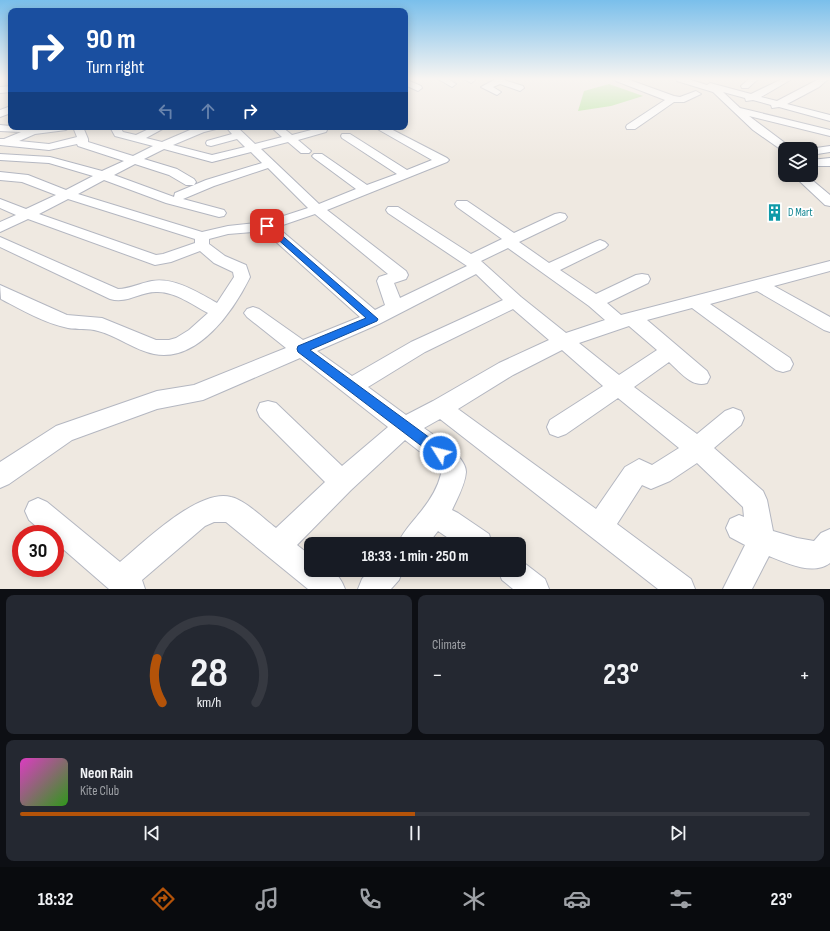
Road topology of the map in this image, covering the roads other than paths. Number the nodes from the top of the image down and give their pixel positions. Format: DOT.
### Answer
graph roads {
  1 [pos="661,106"];
  2 [pos="774,106"];
  3 [pos="788,106"];
  4 [pos="821,106"];
  5 [pos="736,108"];
  6 [pos="810,113"];
  7 [pos="758,115"];
  8 [pos="830,118"];
  9 [pos="800,119"];
  10 [pos="631,127"];
  11 [pos="31,130"];
  12 [pos="79,130"];
  13 [pos="117,130"];
  14 [pos="155,130"];
  15 [pos="199,130"];
  16 [pos="280,130"];
  17 [pos="322,130"];
  18 [pos="385,130"];
  19 [pos="235,131"];
  20 [pos="346,136"];
  21 [pos="827,138"];
  22 [pos="83,139"];
  23 [pos="136,139"];
  24 [pos="291,139"];
  25 [pos="778,142"];
  26 [pos="2,143"];
  27 [pos="211,143"];
  28 [pos="162,146"];
  29 [pos="253,149"];
  30 [pos="830,149"];
  31 [pos="305,151"];
  32 [pos="818,151"];
  33 [pos="318,156"];
  34 [pos="0,157"];
  35 [pos="134,160"];
  36 [pos="830,162"];
  37 [pos="818,163"];
  38 [pos="276,171"];
  39 [pos="406,174"];
  40 [pos="0,176"];
  41 [pos="105,176"];
  42 [pos="816,184"];
  43 [pos="195,185"];
  44 [pos="364,190"];
  45 [pos="66,194"];
  46 [pos="210,196"];
  47 [pos="171,200"];
  48 [pos="830,202"];
  49 [pos="0,203"];
  50 [pos="462,204"];
  51 [pos="317,209"];
  52 [pos="393,210"];
  53 [pos="219,213"];
  54 [pos="26,214"];
  55 [pos="560,217"];
  56 [pos="266,226"];
  57 [pos="0,228"];
  58 [pos="510,240"];
  59 [pos="0,241"];
  60 [pos="202,241"];
  61 [pos="600,245"];
  62 [pos="473,264"];
  63 [pos="828,268"];
  64 [pos="549,269"];
  65 [pos="642,279"];
  66 [pos="758,285"];
  67 [pos="2,294"];
  68 [pos="515,301"];
  69 [pos="594,302"];
  70 [pos="694,302"];
  71 [pos="395,308"];
  72 [pos="219,311"];
  73 [pos="253,313"];
  74 [pos="373,319"];
  75 [pos="625,320"];
  76 [pos="830,325"];
  77 [pos="564,342"];
  78 [pos="302,349"];
  79 [pos="669,352"];
  80 [pos="783,364"];
  81 [pos="700,377"];
  82 [pos="351,387"];
  83 [pos="618,387"];
  84 [pos="441,408"];
  85 [pos="268,410"];
  86 [pos="733,418"];
  87 [pos="404,427"];
  88 [pos="558,427"];
  89 [pos="697,448"];
  90 [pos="0,476"];
  91 [pos="342,482"];
  92 [pos="38,511"];
  93 [pos="434,517"];
  94 [pos="600,527"];
  95 [pos="750,534"];
  96 [pos="417,537"];
  97 [pos="469,537"];
  98 [pos="830,542"];
  99 [pos="277,546"];
  100 [pos="383,577"];
  101 [pos="520,577"];
  102 [pos="126,584"];
  103 [pos="331,589"];
  104 [pos="372,589"];
  105 [pos="534,589"];
  106 [pos="681,589"];
  107 [pos="738,589"];
  1 -- 10 [label="street"];
  2 -- 7 [label="street"];
  3 -- 6 [label="street"];
  4 -- 6 [label="street"];
  5 -- 7 [label="street"];
  5 -- 25 [label="street"];
  6 -- 8 [label="street"];
  6 -- 9 [label="street"];
  7 -- 21 [label="street"];
  11 -- 26 [label="street"];
  12 -- 22 [label="street"];
  13 -- 23 [label="street"];
  14 -- 23 [label="street"];
  15 -- 28 [label="street"];
  16 -- 24 [label="street"];
  17 -- 24 [label="street"];
  18 -- 39 [label="street"];
  19 -- 27 [label="street"];
  19 -- 29 [label="street"];
  20 -- 39 [label="street"];
  22 -- 26 [label="street"];
  22 -- 35 [label="street"];
  23 -- 28 [label="street"];
  24 -- 29 [label="street"];
  24 -- 31 [label="street"];
  28 -- 29 [label="street"];
  28 -- 35 [label="street"];
  29 -- 38 [label="street"];
  30 -- 32 [label="street"];
  33 -- 44 [label="street"];
  34 -- 41 [label="street"];
  35 -- 41 [label="street"];
  35 -- 43 [label="street"];
  36 -- 37 [label="street"];
  38 -- 43 [label="street"];
  38 -- 51 [label="street"];
  39 -- 44 [label="street"];
  40 -- 45 [label="street"];
  41 -- 45 [label="street"];
  41 -- 47 [label="street"];
  42 -- 48 [label="street"];
  43 -- 46 [label="street"];
  43 -- 47 [label="street"];
  44 -- 51 [label="street"];
  45 -- 54 [label="street"];
  45 -- 60 [label="street"];
  47 -- 53 [label="street"];
  49 -- 54 [label="street"];
  50 -- 58 [label="street"];
  51 -- 56 [label="street"];
  51 -- 71 [label="street"];
  52 -- 62 [label="street"];
  54 -- 57 [label="street"];
  54 -- 60 [label="street"];
  55 -- 58 [label="street"];
  56 -- 60 [label="street"];
  56 -- 74 [label="street"];
  58 -- 62 [label="street"];
  58 -- 64 [label="street"];
  59 -- 72 [label="street"];
  60 -- 72 [label="street"];
  61 -- 64 [label="street"];
  62 -- 68 [label="street"];
  62 -- 71 [label="street"];
  63 -- 66 [label="street"];
  64 -- 69 [label="street"];
  65 -- 69 [label="street"];
  66 -- 70 [label="street"];
  66 -- 76 [label="street"];
  67 -- 72 [label="street"];
  68 -- 77 [label="street"];
  68 -- 82 [label="street"];
  69 -- 75 [label="street"];
  70 -- 75 [label="street"];
  70 -- 80 [label="street"];
  71 -- 74 [label="street"];
  73 -- 78 [label="street"];
  74 -- 78 [label="street"];
  75 -- 77 [label="street"];
  75 -- 79 [label="street"];
  77 -- 83 [label="street"];
  77 -- 84 [label="street"];
  78 -- 82 [label="street"];
  78 -- 90 [label="street"];
  79 -- 81 [label="street"];
  79 -- 83 [label="street"];
  82 -- 87 [label="street"];
  83 -- 88 [label="street"];
  83 -- 89 [label="street"];
  84 -- 87 [label="street"];
  84 -- 94 [label="street"];
  85 -- 91 [label="street"];
  86 -- 89 [label="street"];
  87 -- 91 [label="street"];
  87 -- 93 [label="street"];
  89 -- 94 [label="street"];
  89 -- 95 [label="street"];
  91 -- 99 [label="street"];
  92 -- 102 [label="street"];
  93 -- 96 [label="street"];
  93 -- 97 [label="street"];
  94 -- 106 [label="street"];
  95 -- 98 [label="street"];
  95 -- 107 [label="street"];
  99 -- 102 [label="street"];
  99 -- 103 [label="street"];
  100 -- 104 [label="street"];
  101 -- 105 [label="street"];
}
